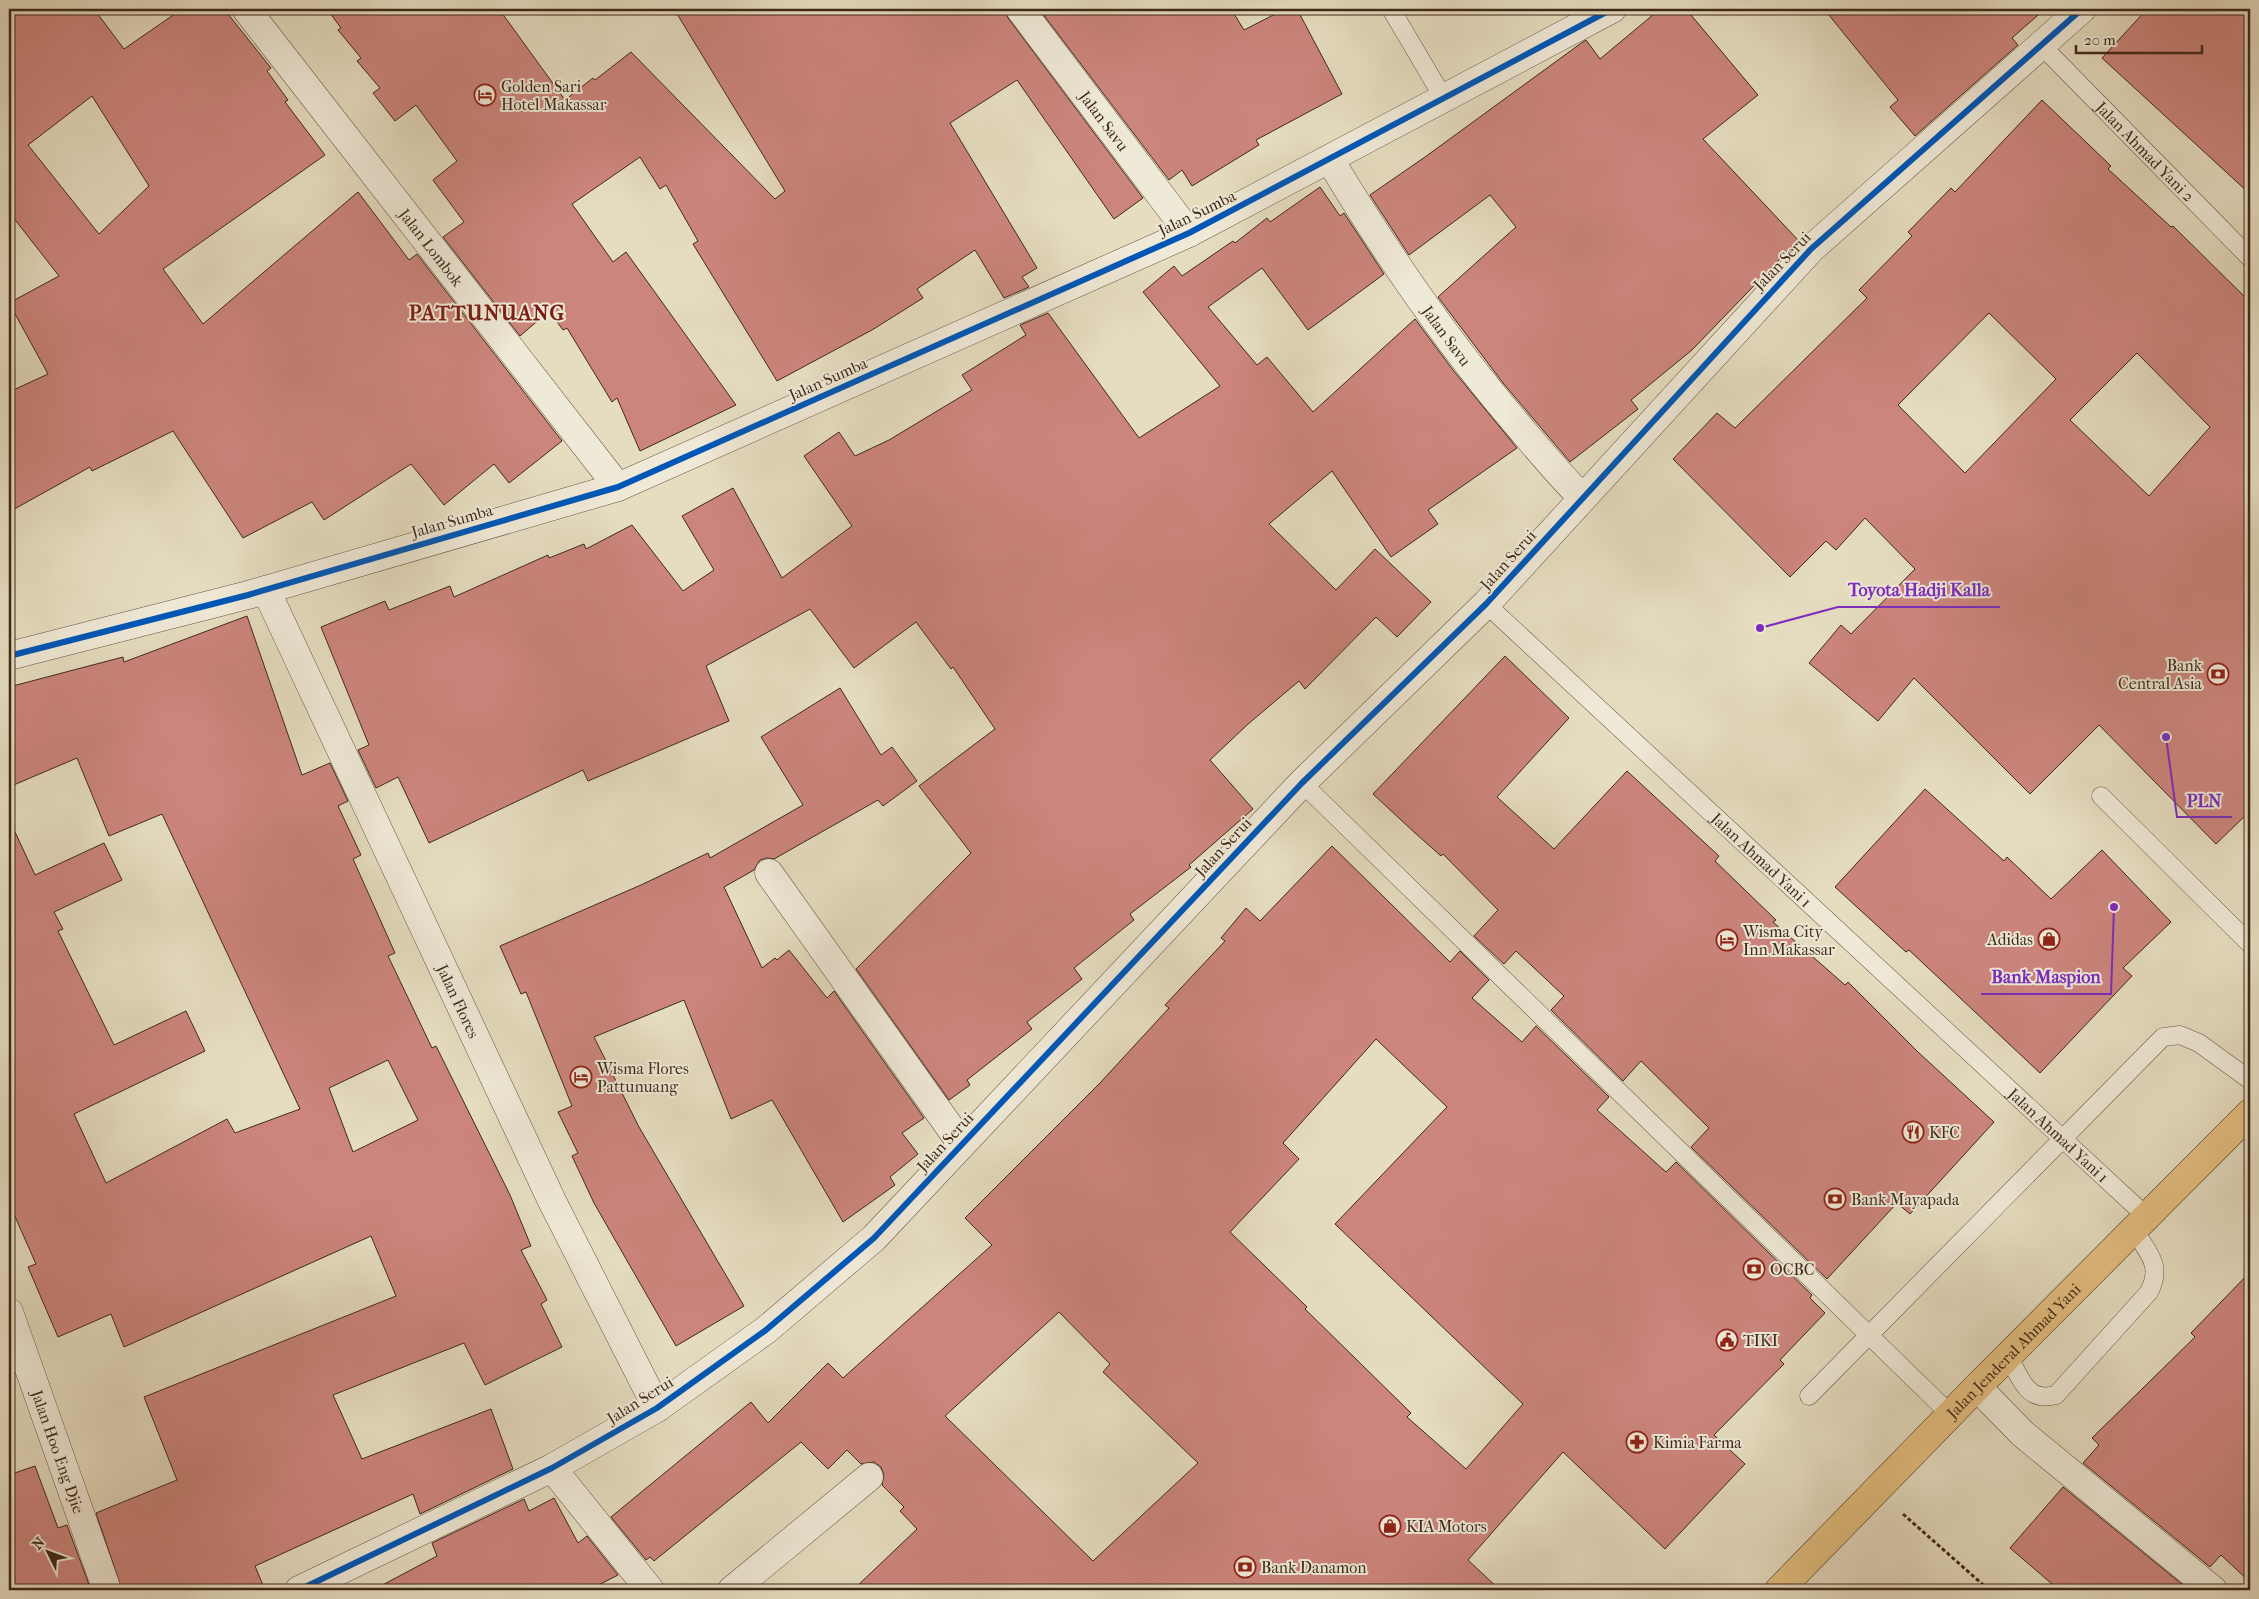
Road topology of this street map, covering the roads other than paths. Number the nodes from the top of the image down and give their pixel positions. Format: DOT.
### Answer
graph roads {
  1 [pos="246,9"];
  2 [pos="1020,9"];
  3 [pos="1391,9"];
  4 [pos="1612,9"];
  5 [pos="2082,9"];
  6 [pos="1571,18"];
  7 [pos="2041,45"];
  8 [pos="1444,99"];
  9 [pos="1330,160"];
  10 [pos="1189,233"];
  11 [pos="2250,258"];
  12 [pos="618,487"];
  13 [pos="1582,498"];
  14 [pos="266,590"];
  15 [pos="1486,604"];
  16 [pos="9,656"];
  17 [pos="1302,783"];
  18 [pos="2102,796"];
  19 [pos="769,873"];
  20 [pos="2250,944"];
  21 [pos="2250,1080"];
  22 [pos="2250,1112"];
  23 [pos="2063,1139"];
  24 [pos="961,1143"];
  25 [pos="2140,1223"];
  26 [pos="9,1312"];
  27 [pos="1869,1336"];
  28 [pos="2008,1356"];
  29 [pos="1977,1386"];
  30 [pos="1809,1396"];
  31 [pos="657,1408"];
  32 [pos="1950,1414"];
  33 [pos="552,1468"];
  34 [pos="869,1477"];
  35 [pos="107,1590"];
  36 [pos="299,1590"];
  37 [pos="650,1590"];
  38 [pos="732,1590"];
  39 [pos="1779,1590"];
  40 [pos="2213,1590"];
  1 -- 12 [label="street, Jalan Lombok"];
  2 -- 10 [label="street, Jalan Savu"];
  3 -- 8 [label="lane"];
  4 -- 6 [label="street, Jalan Sumba"];
  5 -- 7 [label="street, Jalan Serui"];
  6 -- 8 [label="street, Jalan Sumba"];
  7 -- 11 [label="lane, Jalan Ahmad Yani 2"];
  7 -- 13 [label="street, Jalan Serui"];
  8 -- 9 [label="street, Jalan Sumba"];
  9 -- 10 [label="street, Jalan Sumba"];
  9 -- 13 [label="street, Jalan Savu"];
  10 -- 12 [label="street, Jalan Sumba"];
  12 -- 14 [label="street, Jalan Sumba"];
  13 -- 15 [label="street, Jalan Serui"];
  14 -- 16 [label="street, Jalan Sumba"];
  14 -- 31 [label="street, Jalan Flores"];
  15 -- 17 [label="street, Jalan Serui"];
  15 -- 23 [label="lane, Jalan Ahmad Yani 1"];
  17 -- 24 [label="street, Jalan Serui"];
  17 -- 27 [label="lane"];
  18 -- 20 [label="lane"];
  19 -- 24 [label="street"];
  21 -- 23 [label="lane"];
  22 -- 25 [label="highway, Jalan Jenderal Ahmad Yani"];
  23 -- 25 [label="lane, Jalan Ahmad Yani 1"];
  23 -- 27 [label="lane"];
  24 -- 31 [label="street, Jalan Serui"];
  25 -- 28 [label="highway, Jalan Jenderal Ahmad Yani"];
  25 -- 28 [label="lane, Jalan Ahmad Yani 1"];
  26 -- 35 [label="street, Jalan Hoo Eng Djie"];
  27 -- 30 [label="lane"];
  27 -- 32 [label="lane"];
  28 -- 29 [label="highway, Jalan Jenderal Ahmad Yani"];
  29 -- 32 [label="highway, Jalan Jenderal Ahmad Yani"];
  29 -- 40 [label="street"];
  31 -- 33 [label="street, Jalan Serui"];
  32 -- 39 [label="highway, Jalan Jenderal Ahmad Yani"];
  33 -- 36 [label="street, Jalan Serui"];
  33 -- 37 [label="street"];
  34 -- 38 [label="street"];
}
